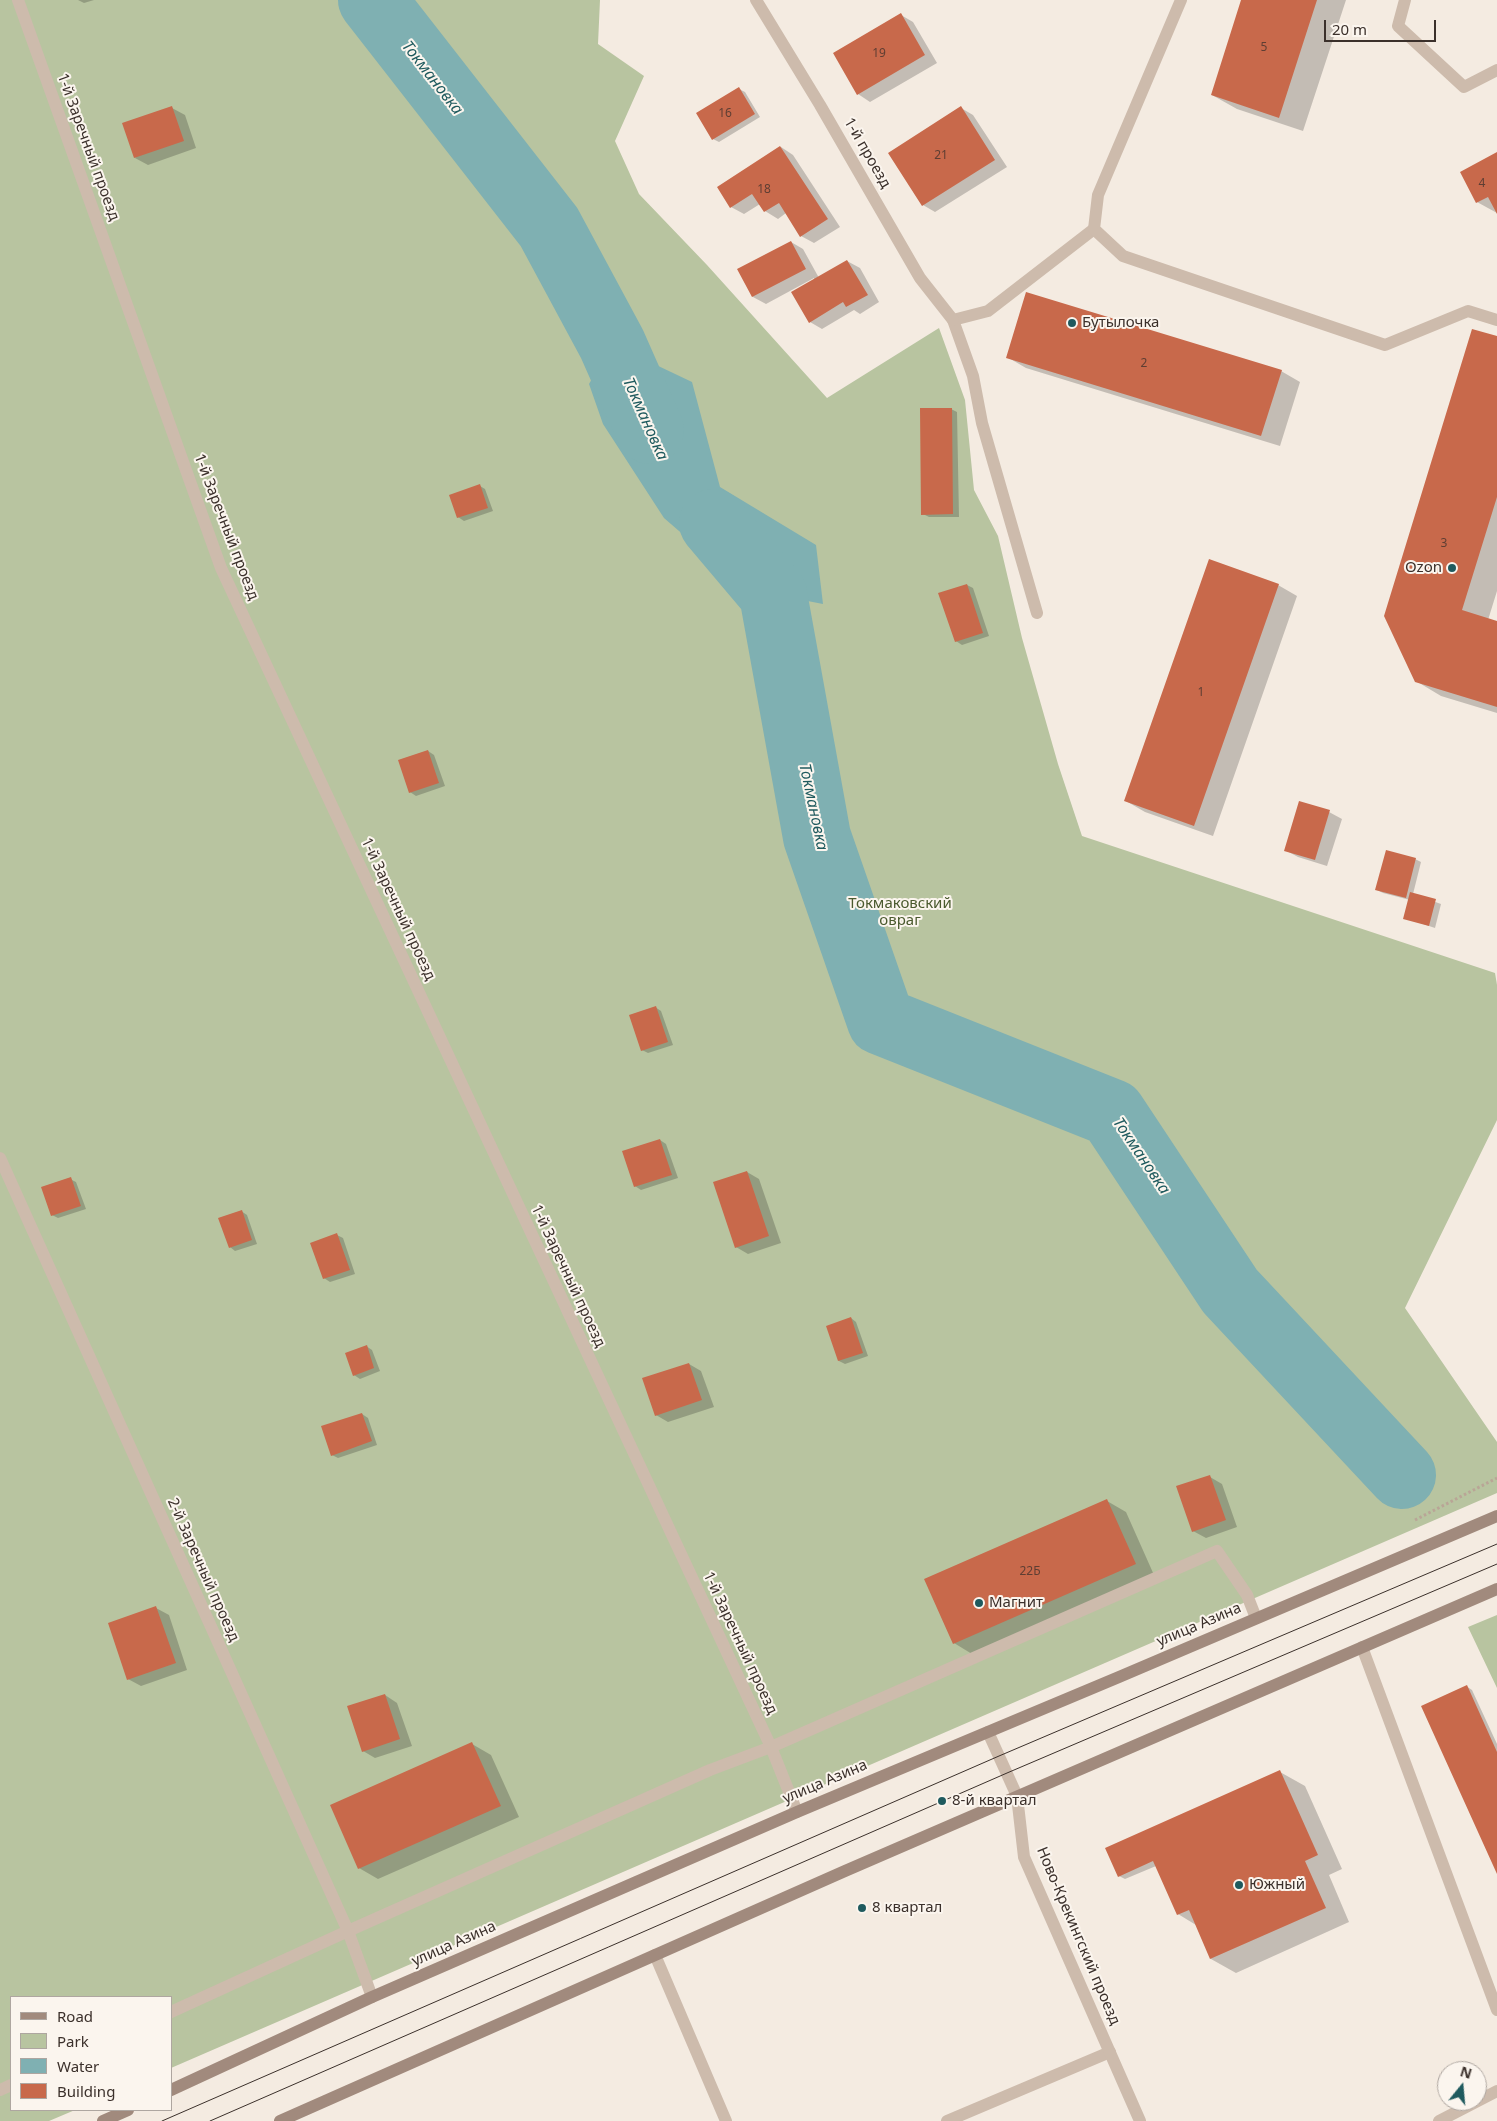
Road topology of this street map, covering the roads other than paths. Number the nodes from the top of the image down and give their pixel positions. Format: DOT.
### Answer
graph roads {
  1 [pos="18,0"];
  2 [pos="756,0"];
  3 [pos="1181,0"];
  4 [pos="1405,0"];
  5 [pos="1497,70"];
  6 [pos="1094,229"];
  7 [pos="953,320"];
  8 [pos="1497,320"];
  9 [pos="1037,613"];
  10 [pos="0,1158"];
  11 [pos="1497,1516"];
  12 [pos="1497,1589"];
  13 [pos="1256,1618"];
  14 [pos="1362,1647"];
  15 [pos="988,1732"];
  16 [pos="771,1746"];
  17 [pos="1017,1796"];
  18 [pos="796,1812"];
  19 [pos="348,1931"];
  20 [pos="655,1955"];
  21 [pos="372,1997"];
  22 [pos="1497,2010"];
  23 [pos="172,2012"];
  24 [pos="1110,2052"];
  25 [pos="172,2090"];
  26 [pos="1497,2091"];
  27 [pos="126,2111"];
  28 [pos="103,2121"];
  29 [pos="280,2121"];
  30 [pos="726,2121"];
  31 [pos="948,2121"];
  32 [pos="1140,2121"];
  33 [pos="1439,2121"];
  1 -- 16 [label="street, 1-й Заречный проезд"];
  2 -- 7 [label="street, 1-й проезд"];
  3 -- 6 [label="street"];
  4 -- 5 [label="street"];
  6 -- 7 [label="street"];
  6 -- 8 [label="street"];
  7 -- 9 [label="street, 1-й проезд"];
  10 -- 19 [label="street, 2-й Заречный проезд"];
  11 -- 13 [label="main road, улица Азина"];
  12 -- 14 [label="main road"];
  13 -- 15 [label="main road, улица Азина"];
  13 -- 16 [label="street"];
  14 -- 17 [label="main road"];
  14 -- 22 [label="street"];
  15 -- 17 [label="street, Ново-Крекингский проезд"];
  15 -- 18 [label="main road, улица Азина"];
  16 -- 18 [label="street, 1-й Заречный проезд"];
  16 -- 19 [label="street"];
  17 -- 20 [label="main road"];
  17 -- 24 [label="street, Ново-Крекингский проезд"];
  18 -- 21 [label="main road, улица Азина"];
  19 -- 21 [label="street, 2-й Заречный проезд"];
  19 -- 23 [label="street"];
  20 -- 29 [label="main road"];
  20 -- 30 [label="street"];
  21 -- 25 [label="main road, улица Азина"];
  24 -- 31 [label="street"];
  24 -- 32 [label="street, Ново-Крекингский проезд"];
  26 -- 33 [label="street"];
  27 -- 28 [label="main road"];
}
